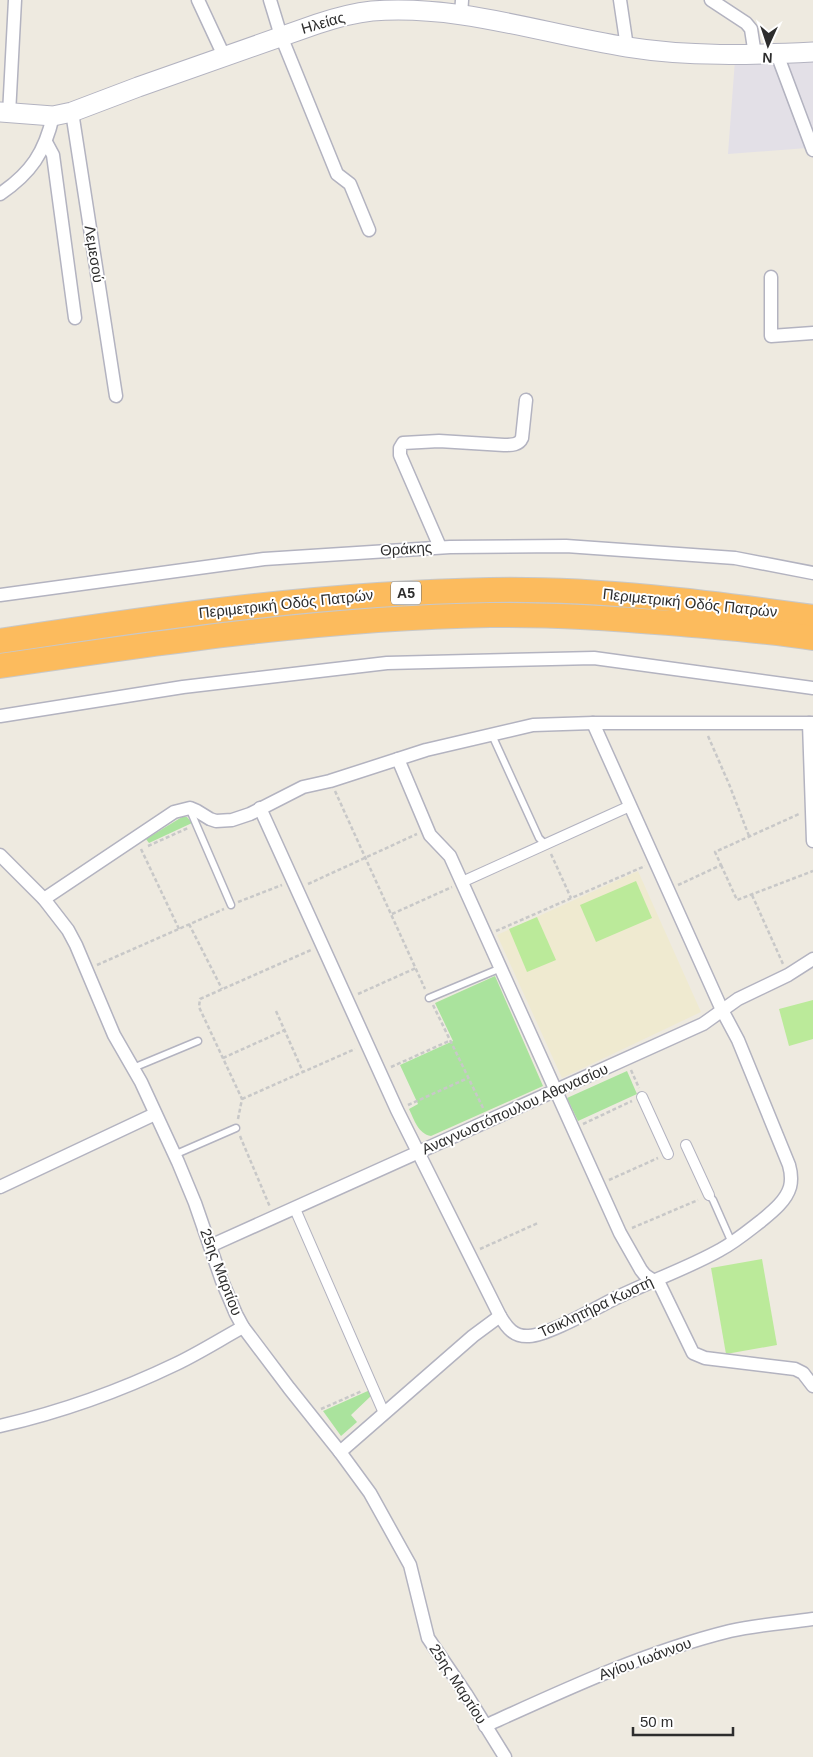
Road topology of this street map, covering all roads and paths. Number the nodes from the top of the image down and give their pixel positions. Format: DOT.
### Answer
graph roads {
  1 [pos="16,0"];
  2 [pos="198,0"];
  3 [pos="270,0"];
  4 [pos="620,0"];
  5 [pos="711,0"];
  6 [pos="461,8"];
  7 [pos="280,36"];
  8 [pos="627,47"];
  9 [pos="813,52"];
  10 [pos="777,54"];
  11 [pos="755,55"];
  12 [pos="224,56"];
  13 [pos="72,112"];
  14 [pos="5,113"];
  15 [pos="53,116"];
  16 [pos="46,142"];
  17 [pos="813,150"];
  18 [pos="0,194"];
  19 [pos="369,230"];
  20 [pos="771,277"];
  21 [pos="74,318"];
  22 [pos="813,333"];
  23 [pos="116,396"];
  24 [pos="526,400"];
  25 [pos="440,547"];
  26 [pos="813,573"];
  27 [pos="0,595"];
  28 [pos="813,617"];
  29 [pos="813,638"];
  30 [pos="0,642"];
  31 [pos="0,666"];
  32 [pos="813,688"];
  33 [pos="0,716"];
  34 [pos="702,722"];
  35 [pos="593,723"];
  36 [pos="811,723"];
  37 [pos="492,735"];
  38 [pos="398,759"];
  39 [pos="330,781"];
  40 [pos="630,806"];
  41 [pos="190,808"];
  42 [pos="260,808"];
  43 [pos="812,808"];
  44 [pos="196,824"];
  45 [pos="427,829"];
  46 [pos="749,836"];
  47 [pos="136,837"];
  48 [pos="813,841"];
  49 [pos="545,844"];
  50 [pos="148,846"];
  51 [pos="0,855"];
  52 [pos="366,857"];
  53 [pos="655,861"];
  54 [pos="721,865"];
  55 [pos="813,871"];
  56 [pos="462,882"];
  57 [pos="295,885"];
  58 [pos="668,889"];
  59 [pos="752,895"];
  60 [pos="571,898"];
  61 [pos="44,899"];
  62 [pos="231,906"];
  63 [pos="392,914"];
  64 [pos="189,924"];
  65 [pos="179,929"];
  66 [pos="487,935"];
  67 [pos="322,946"];
  68 [pos="813,959"];
  69 [pos="416,968"];
  70 [pos="501,968"];
  71 [pos="87,970"];
  72 [pos="788,975"];
  73 [pos="222,989"];
  74 [pos="429,998"];
  75 [pos="347,999"];
  76 [pos="722,1010"];
  77 [pos="276,1011"];
  78 [pos="285,1030"];
  79 [pos="198,1041"];
  80 [pos="449,1041"];
  81 [pos="367,1043"];
  82 [pos="223,1058"];
  83 [pos="626,1060"];
  84 [pos="133,1068"];
  85 [pos="380,1071"];
  86 [pos="303,1072"];
  87 [pos="468,1078"];
  88 [pos="556,1092"];
  89 [pos="642,1097"];
  90 [pos="242,1099"];
  91 [pos="397,1110"];
  92 [pos="155,1114"];
  93 [pos="489,1121"];
  94 [pos="236,1128"];
  95 [pos="572,1128"];
  96 [pos="686,1145"];
  97 [pos="418,1153"];
  98 [pos="668,1154"];
  99 [pos="174,1155"];
  100 [pos="598,1185"];
  101 [pos="0,1187"];
  102 [pos="709,1195"];
  103 [pos="295,1209"];
  104 [pos="275,1218"];
  105 [pos="538,1223"];
  106 [pos="620,1233"];
  107 [pos="732,1243"];
  108 [pos="210,1246"];
  109 [pos="470,1254"];
  110 [pos="653,1280"];
  111 [pos="500,1316"];
  112 [pos="243,1327"];
  113 [pos="372,1386"];
  114 [pos="813,1386"];
  115 [pos="384,1413"];
  116 [pos="309,1415"];
  117 [pos="0,1426"];
  118 [pos="340,1452"];
  119 [pos="813,1619"];
  120 [pos="485,1726"];
  121 [pos="505,1757"];
  1 -- 14 [label="street"];
  2 -- 12 [label="street"];
  3 -- 7 [label="street"];
  4 -- 8 [label="street"];
  5 -- 11 [label="street"];
  6 -- 7 [label="main road, Ηλείας"];
  6 -- 8 [label="main road, Ηλείας"];
  7 -- 12 [label="main road, Ηλείας"];
  7 -- 19 [label="street"];
  8 -- 11 [label="main road, Ηλείας"];
  9 -- 10 [label="main road, Ηλείας"];
  10 -- 11 [label="main road, Ηλείας"];
  10 -- 17 [label="street"];
  12 -- 13 [label="main road, Ηλείας"];
  13 -- 15 [label="main road, Ηλείας"];
  13 -- 23 [label="street, Λεμεσού"];
  14 -- 15 [label="main road, Ηλείας"];
  15 -- 16 [label="street"];
  16 -- 18 [label="street"];
  16 -- 21 [label="street"];
  20 -- 22 [label="street"];
  24 -- 25 [label="street"];
  25 -- 26 [label="street, Θράκης"];
  25 -- 27 [label="street, Θράκης"];
  28 -- 30 [label="highway, Περιμετρική Οδός Πατρών / Α5"];
  29 -- 31 [label="highway, Περιμετρική Οδός Πατρών / Α5"];
  32 -- 33 [label="street"];
  34 -- 35 [label="street"];
  34 -- 36 [label="street"];
  34 -- 46 [label="path"];
  35 -- 37 [label="street"];
  35 -- 40 [label="street"];
  36 -- 43 [label="street"];
  37 -- 38 [label="street"];
  37 -- 49 [label="lane"];
  38 -- 39 [label="street"];
  38 -- 45 [label="street"];
  39 -- 42 [label="street"];
  39 -- 52 [label="path"];
  40 -- 49 [label="street"];
  40 -- 53 [label="street"];
  41 -- 42 [label="street"];
  41 -- 44 [label="lane"];
  41 -- 47 [label="street"];
  42 -- 57 [label="street, Τσικλητήρα Κωστή"];
  43 -- 46 [label="path"];
  43 -- 48 [label="street"];
  44 -- 50 [label="path"];
  44 -- 62 [label="lane"];
  45 -- 52 [label="path"];
  45 -- 56 [label="street"];
  46 -- 54 [label="path"];
  47 -- 61 [label="street"];
  47 -- 65 [label="path"];
  49 -- 56 [label="street"];
  49 -- 60 [label="path"];
  51 -- 61 [label="street, 25ης Μαρτίου"];
  52 -- 57 [label="path"];
  52 -- 63 [label="path"];
  53 -- 58 [label="street"];
  53 -- 60 [label="path"];
  54 -- 58 [label="path"];
  54 -- 59 [label="path"];
  55 -- 59 [label="path"];
  56 -- 63 [label="path"];
  56 -- 66 [label="street"];
  57 -- 62 [label="path"];
  57 -- 67 [label="street, Τσικλητήρα Κωστή"];
  58 -- 76 [label="street"];
  59 -- 72 [label="path"];
  60 -- 66 [label="path"];
  61 -- 71 [label="street, 25ης Μαρτίου"];
  62 -- 64 [label="path"];
  63 -- 69 [label="path"];
  64 -- 65 [label="path"];
  64 -- 73 [label="path"];
  65 -- 71 [label="path"];
  66 -- 70 [label="street"];
  67 -- 73 [label="path"];
  67 -- 75 [label="street, Τσικλητήρα Κωστή"];
  68 -- 72 [label="street, Αναγνωστόπουλου Αθανασίου"];
  69 -- 74 [label="path"];
  69 -- 75 [label="path"];
  70 -- 74 [label="lane"];
  70 -- 88 [label="street"];
  71 -- 84 [label="street, 25ης Μαρτίου"];
  72 -- 76 [label="street, Αναγνωστόπουλου Αθανασίου"];
  73 -- 82 [label="path"];
  74 -- 80 [label="path"];
  75 -- 81 [label="street, Τσικλητήρα Κωστή"];
  76 -- 83 [label="street, Αναγνωστόπουλου Αθανασίου"];
  76 -- 107 [label="street, Τσικλητήρα Κωστή"];
  77 -- 78 [label="path"];
  78 -- 82 [label="path"];
  78 -- 86 [label="path"];
  79 -- 84 [label="lane"];
  80 -- 85 [label="path"];
  80 -- 87 [label="path"];
  81 -- 85 [label="street, Τσικλητήρα Κωστή"];
  81 -- 86 [label="path"];
  82 -- 90 [label="path"];
  83 -- 88 [label="street, Αναγνωστόπουλου Αθανασίου"];
  83 -- 89 [label="path"];
  84 -- 92 [label="street, 25ης Μαρτίου"];
  85 -- 91 [label="street, Τσικλητήρα Κωστή"];
  86 -- 90 [label="path"];
  87 -- 91 [label="path"];
  87 -- 93 [label="path"];
  88 -- 93 [label="street, Αναγνωστόπουλου Αθανασίου"];
  88 -- 95 [label="street"];
  89 -- 95 [label="path"];
  89 -- 98 [label="street"];
  90 -- 94 [label="path"];
  91 -- 97 [label="street, Τσικλητήρα Κωστή"];
  92 -- 99 [label="street, 25ης Μαρτίου"];
  92 -- 101 [label="street"];
  93 -- 97 [label="street, Αναγνωστόπουλου Αθανασίου"];
  94 -- 99 [label="lane"];
  94 -- 104 [label="path"];
  95 -- 100 [label="street"];
  96 -- 102 [label="street"];
  97 -- 103 [label="street, Αναγνωστόπουλου Αθανασίου"];
  97 -- 109 [label="street, Τσικλητήρα Κωστή"];
  98 -- 100 [label="path"];
  99 -- 108 [label="street, 25ης Μαρτίου"];
  100 -- 106 [label="street"];
  102 -- 106 [label="path"];
  102 -- 107 [label="lane"];
  103 -- 104 [label="street, Αναγνωστόπουλου Αθανασίου"];
  103 -- 113 [label="street"];
  104 -- 108 [label="street, Αναγνωστόπουλου Αθανασίου"];
  105 -- 109 [label="path"];
  106 -- 110 [label="street"];
  107 -- 110 [label="street, Τσικλητήρα Κωστή"];
  108 -- 112 [label="street, 25ης Μαρτίου"];
  109 -- 111 [label="street, Τσικλητήρα Κωστή"];
  110 -- 111 [label="street, Τσικλητήρα Κωστή"];
  110 -- 114 [label="street"];
  111 -- 115 [label="street"];
  112 -- 116 [label="street, 25ης Μαρτίου"];
  112 -- 117 [label="street"];
  113 -- 115 [label="street"];
  113 -- 116 [label="path"];
  115 -- 118 [label="street"];
  116 -- 118 [label="street, 25ης Μαρτίου"];
  118 -- 120 [label="street, 25ης Μαρτίου"];
  119 -- 120 [label="street, Αγίου Ιωάννου"];
  120 -- 121 [label="street, 25ης Μαρτίου"];
}
